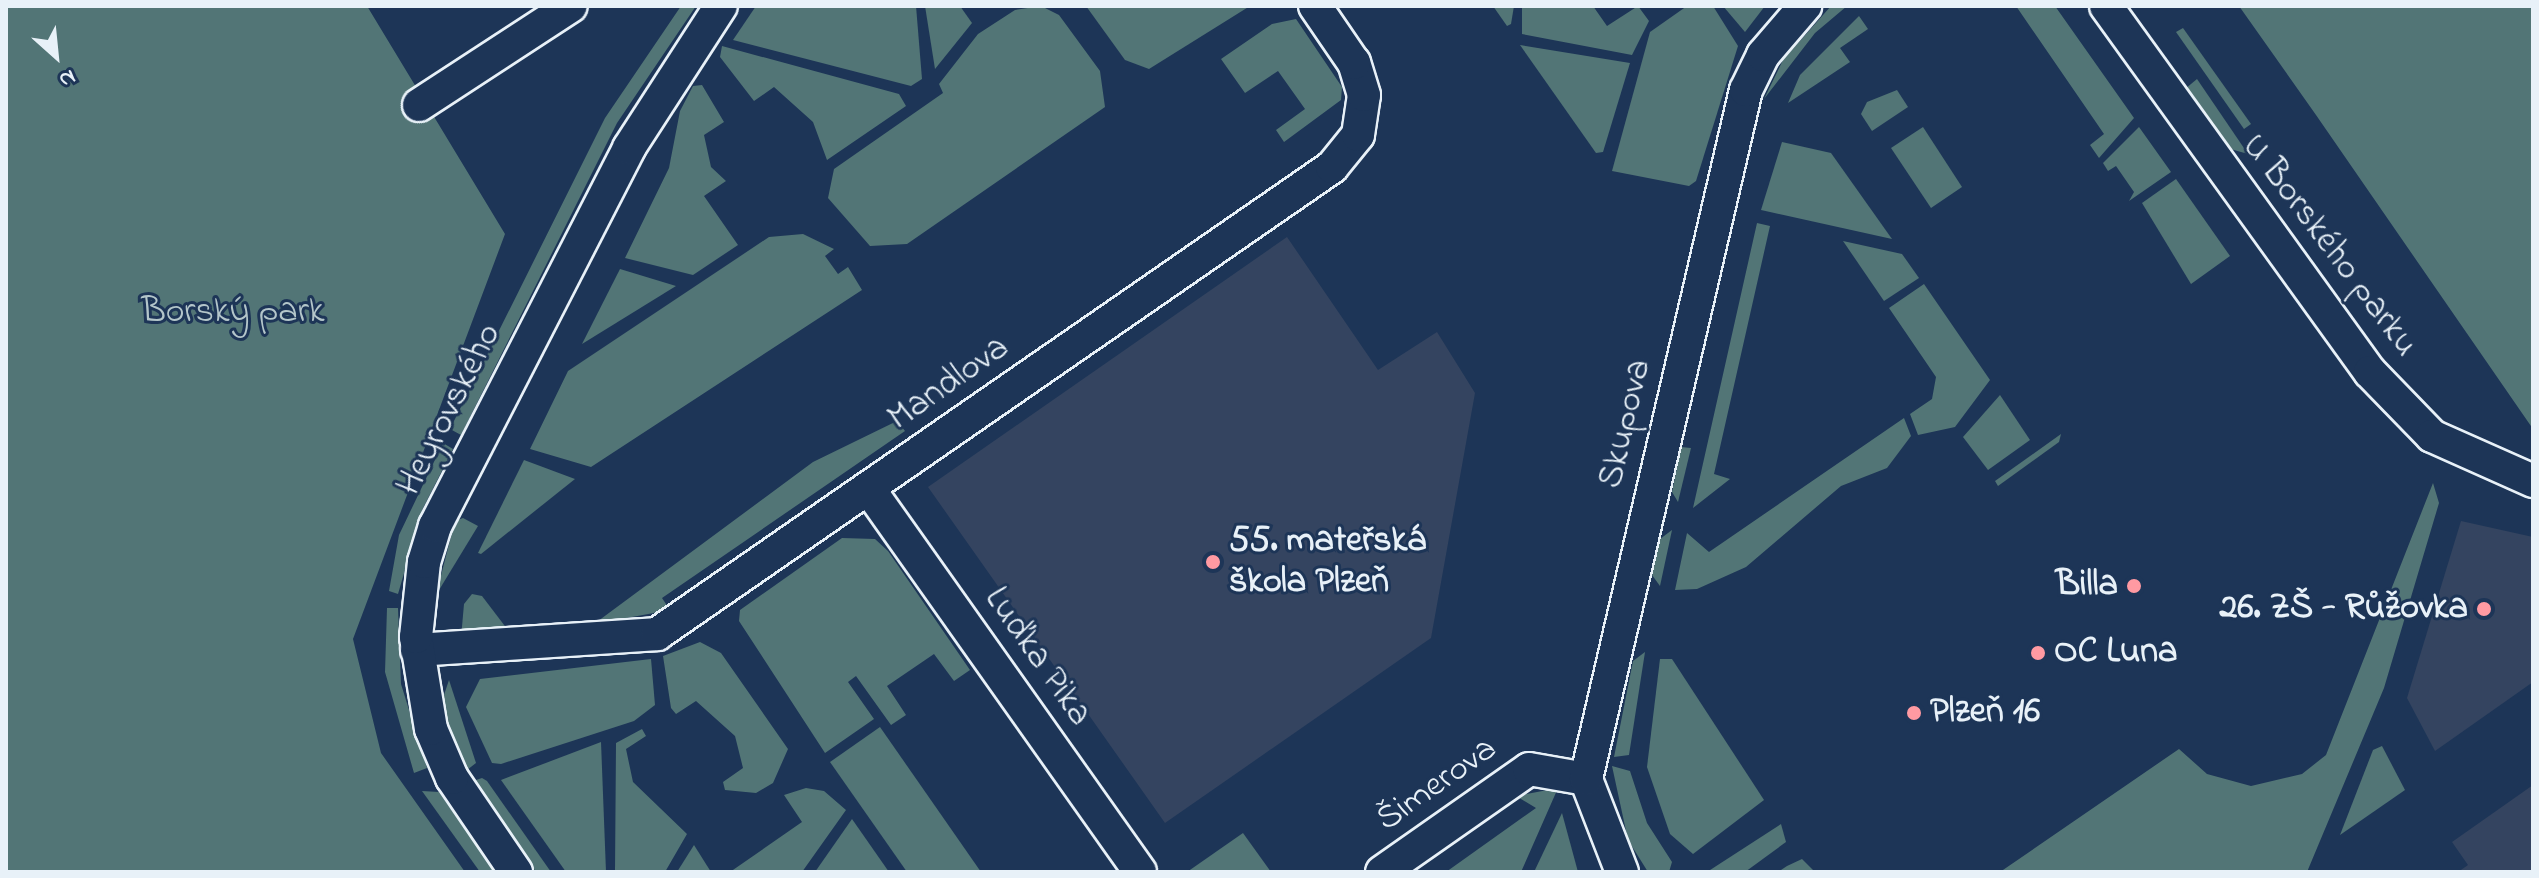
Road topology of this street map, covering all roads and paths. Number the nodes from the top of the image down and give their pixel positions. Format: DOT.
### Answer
graph roads {
  1 [pos="571,6"];
  2 [pos="721,6"];
  3 [pos="1315,6"];
  4 [pos="1805,6"];
  5 [pos="2106,6"];
  6 [pos="419,105"];
  7 [pos="2533,481"];
  8 [pos="869,489"];
  9 [pos="417,650"];
  10 [pos="1586,779"];
  11 [pos="516,872"];
  12 [pos="1140,872"];
  13 [pos="1382,872"];
  14 [pos="1622,872"];
  1 -- 6 [label="street"];
  2 -- 9 [label="street, Heyrovského"];
  3 -- 8 [label="street, Mandlova"];
  4 -- 10 [label="street, Skupova"];
  5 -- 7 [label="street, U Borského parku"];
  8 -- 9 [label="street, Mandlova"];
  8 -- 12 [label="street, Luďka Pika"];
  9 -- 11 [label="street, Heyrovského"];
  10 -- 13 [label="street, Šimerova"];
  10 -- 14 [label="street"];
}
